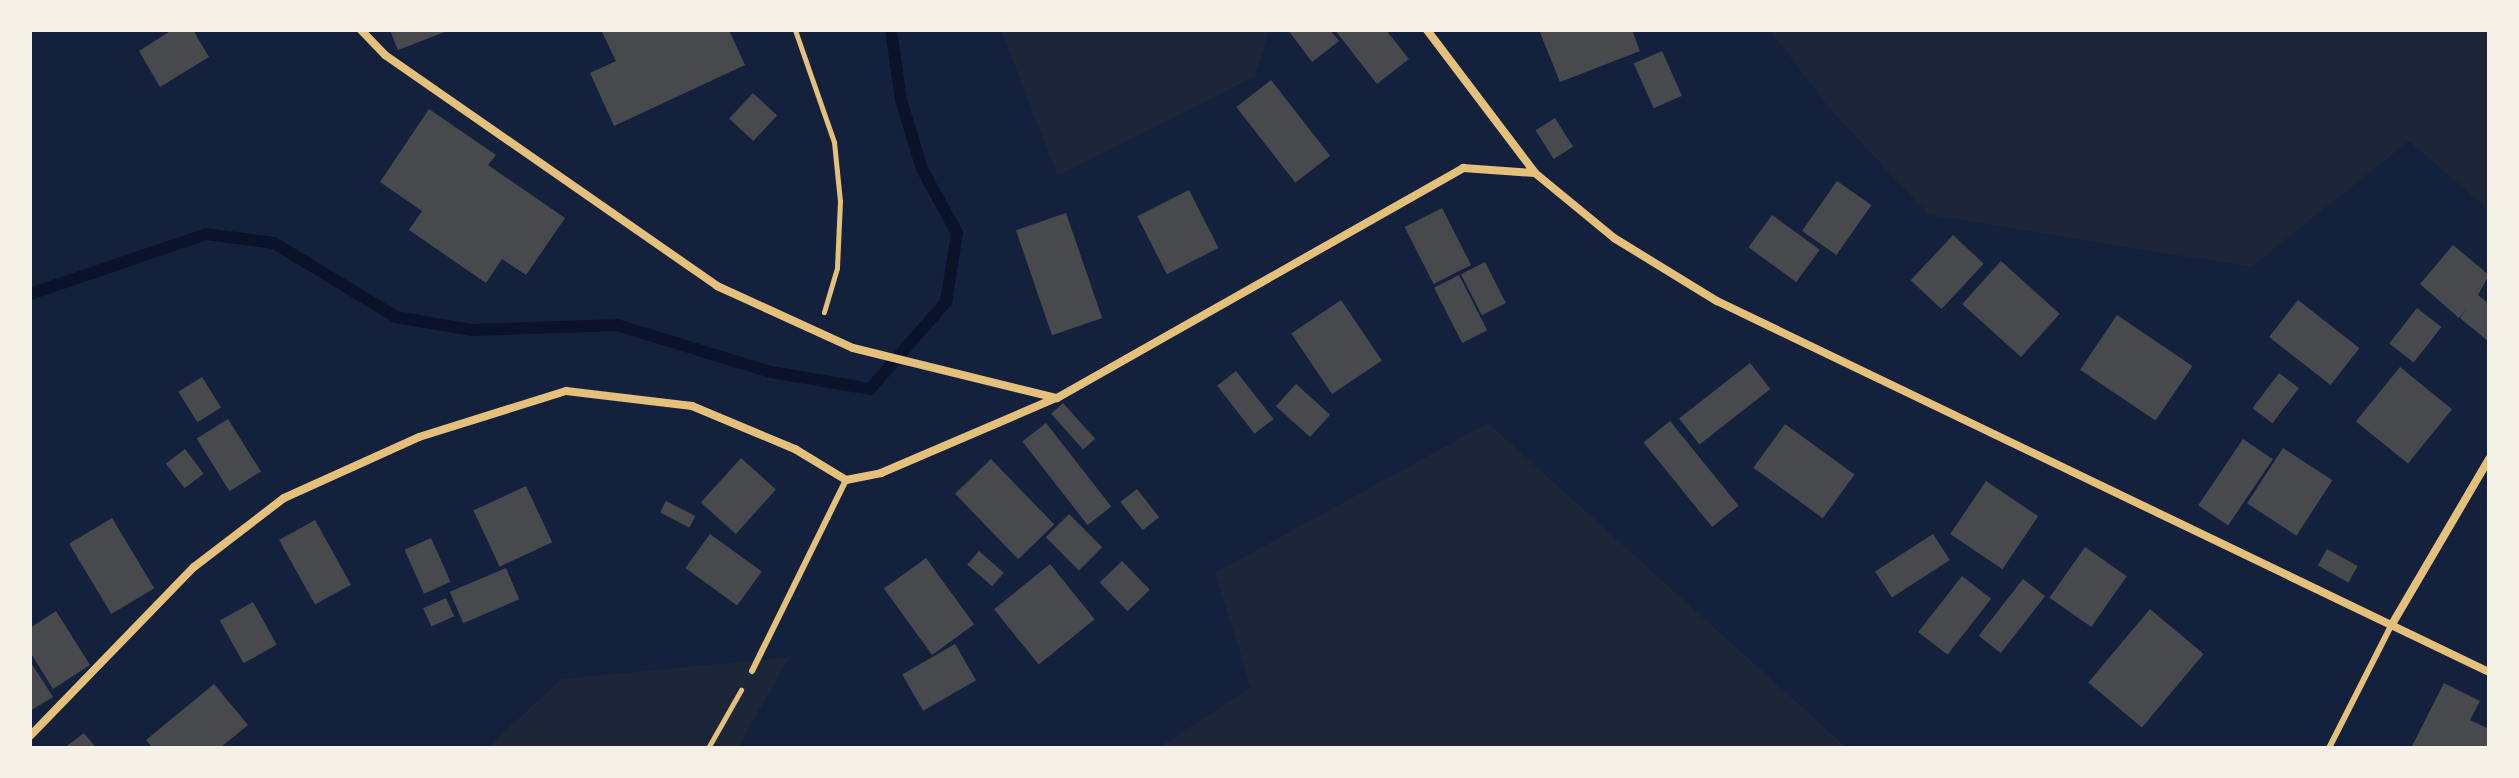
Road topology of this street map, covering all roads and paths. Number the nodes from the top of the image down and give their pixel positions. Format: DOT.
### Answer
graph roads {
  1 [pos="361,30"];
  2 [pos="795,30"];
  3 [pos="1427,30"];
  4 [pos="1535,173"];
  5 [pos="818,333"];
  6 [pos="1057,398"];
  7 [pos="2489,459"];
  8 [pos="846,480"];
  9 [pos="2391,626"];
  10 [pos="752,671"];
  11 [pos="2489,672"];
  12 [pos="30,736"];
  13 [pos="708,748"];
  14 [pos="2329,748"];
  1 -- 5 [label="street"];
  2 -- 5 [label="path"];
  3 -- 4 [label="street"];
  4 -- 6 [label="street"];
  4 -- 9 [label="street"];
  5 -- 6 [label="street"];
  6 -- 8 [label="street"];
  7 -- 9 [label="street"];
  8 -- 10 [label="lane"];
  8 -- 12 [label="street"];
  9 -- 11 [label="street"];
  9 -- 14 [label="lane"];
  10 -- 13 [label="path"];
}
